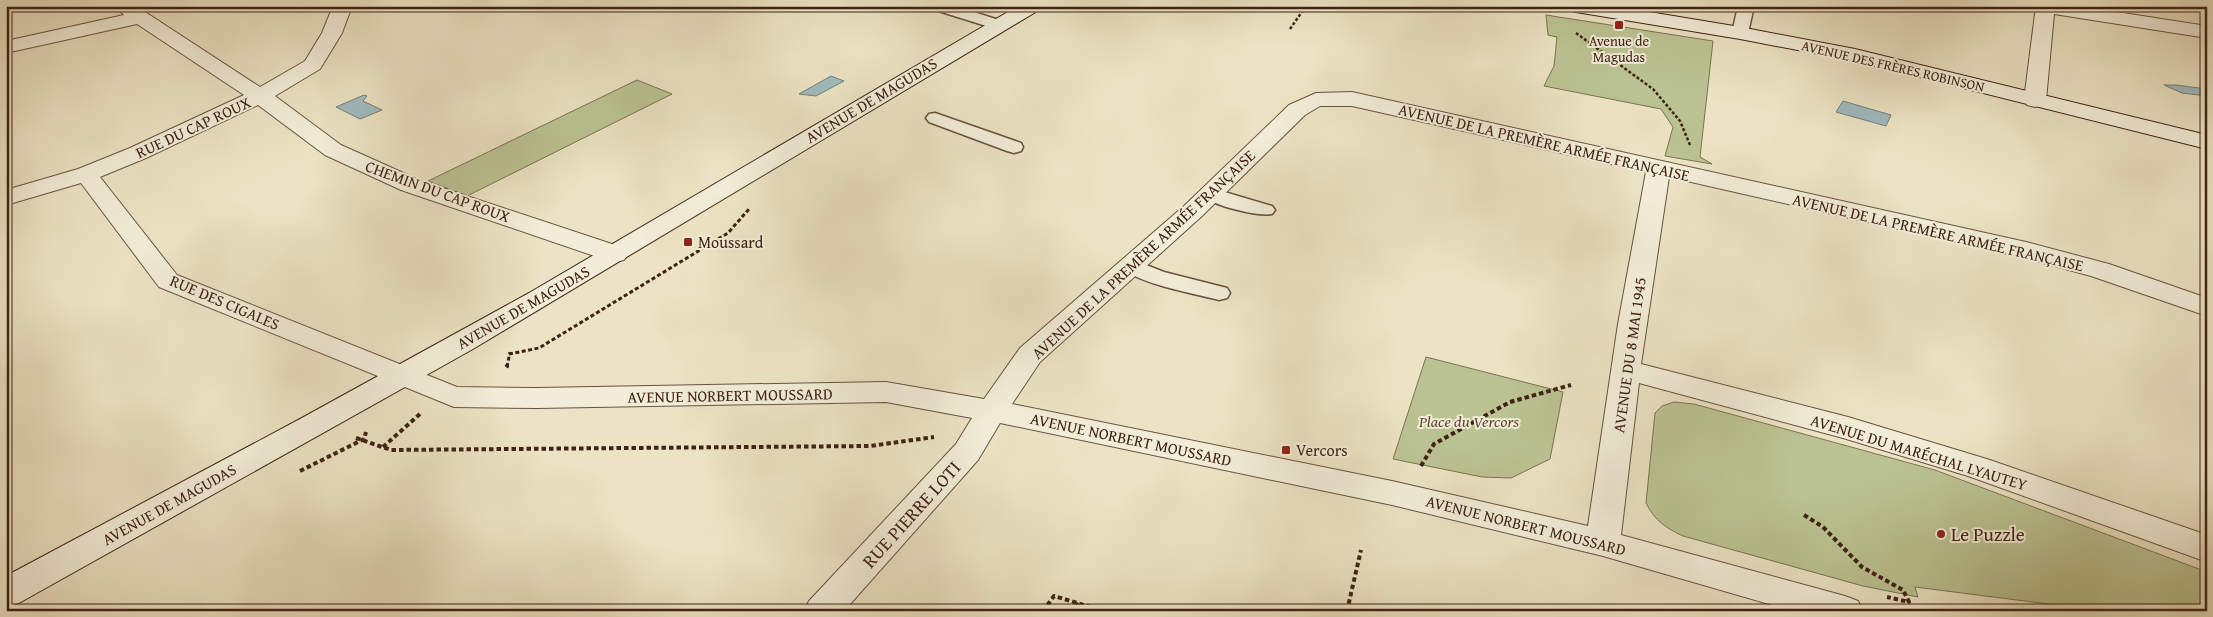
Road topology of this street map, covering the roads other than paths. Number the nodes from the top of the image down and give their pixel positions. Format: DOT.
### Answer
graph roads {
  1 [pos="123,6"];
  2 [pos="342,6"];
  3 [pos="938,6"];
  4 [pos="1032,6"];
  5 [pos="1576,6"];
  6 [pos="1746,6"];
  7 [pos="139,18"];
  8 [pos="999,25"];
  9 [pos="2207,32"];
  10 [pos="1740,33"];
  11 [pos="6,47"];
  12 [pos="260,96"];
  13 [pos="2036,100"];
  14 [pos="934,118"];
  15 [pos="2207,142"];
  16 [pos="1014,147"];
  17 [pos="1658,168"];
  18 [pos="86,174"];
  19 [pos="1211,194"];
  20 [pos="6,198"];
  21 [pos="1265,210"];
  22 [pos="615,254"];
  23 [pos="1131,265"];
  24 [pos="1219,293"];
  25 [pos="2207,306"];
  26 [pos="1627,370"];
  27 [pos="404,376"];
  28 [pos="988,418"];
  29 [pos="1603,543"];
  30 [pos="2207,548"];
  31 [pos="6,592"];
  32 [pos="822,611"];
  33 [pos="1845,611"];
  1 -- 7 [label="street, CHEMIN DU CAP ROUX"];
  2 -- 12 [label="street, RUE DU CAP ROUX"];
  3 -- 8 [label="lane"];
  4 -- 8 [label="street, AVENUE DE MAGUDAS"];
  5 -- 10 [label="street, AVENUE DES FRÈRES ROBINSON"];
  6 -- 10 [label="lane"];
  7 -- 11 [label="street"];
  7 -- 12 [label="street, CHEMIN DU CAP ROUX"];
  8 -- 22 [label="street, AVENUE DE MAGUDAS"];
  9 -- 13 [label="street"];
  10 -- 13 [label="street, AVENUE DES FRÈRES ROBINSON"];
  12 -- 18 [label="street, RUE DU CAP ROUX"];
  12 -- 22 [label="street, CHEMIN DU CAP ROUX"];
  13 -- 15 [label="street, AVENUE DES FRÈRES ROBINSON"];
  14 -- 16 [label="lane"];
  17 -- 19 [label="street, AVENUE DE LA PREMÈRE ARMÉE FRANÇAISE"];
  17 -- 25 [label="street, AVENUE DE LA PREMÈRE ARMÉE FRANÇAISE"];
  17 -- 26 [label="street, AVENUE DU 8 MAI 1945"];
  18 -- 20 [label="street, RUE DU CAP ROUX"];
  18 -- 27 [label="street, RUE DES CIGALES"];
  19 -- 21 [label="lane"];
  19 -- 23 [label="street, AVENUE DE LA PREMÈRE ARMÉE FRANÇAISE"];
  22 -- 27 [label="street, AVENUE DE MAGUDAS"];
  23 -- 24 [label="lane"];
  23 -- 28 [label="street, AVENUE DE LA PREMÈRE ARMÉE FRANÇAISE"];
  26 -- 29 [label="street, AVENUE DU 8 MAI 1945"];
  26 -- 30 [label="street, AVENUE DU MARÉCHAL LYAUTEY"];
  27 -- 28 [label="street, AVENUE NORBERT MOUSSARD"];
  27 -- 31 [label="street, AVENUE DE MAGUDAS"];
  28 -- 29 [label="street, AVENUE NORBERT MOUSSARD"];
  28 -- 32 [label="street, RUE PIERRE LOTI"];
  29 -- 33 [label="street, AVENUE NORBERT MOUSSARD"];
}
